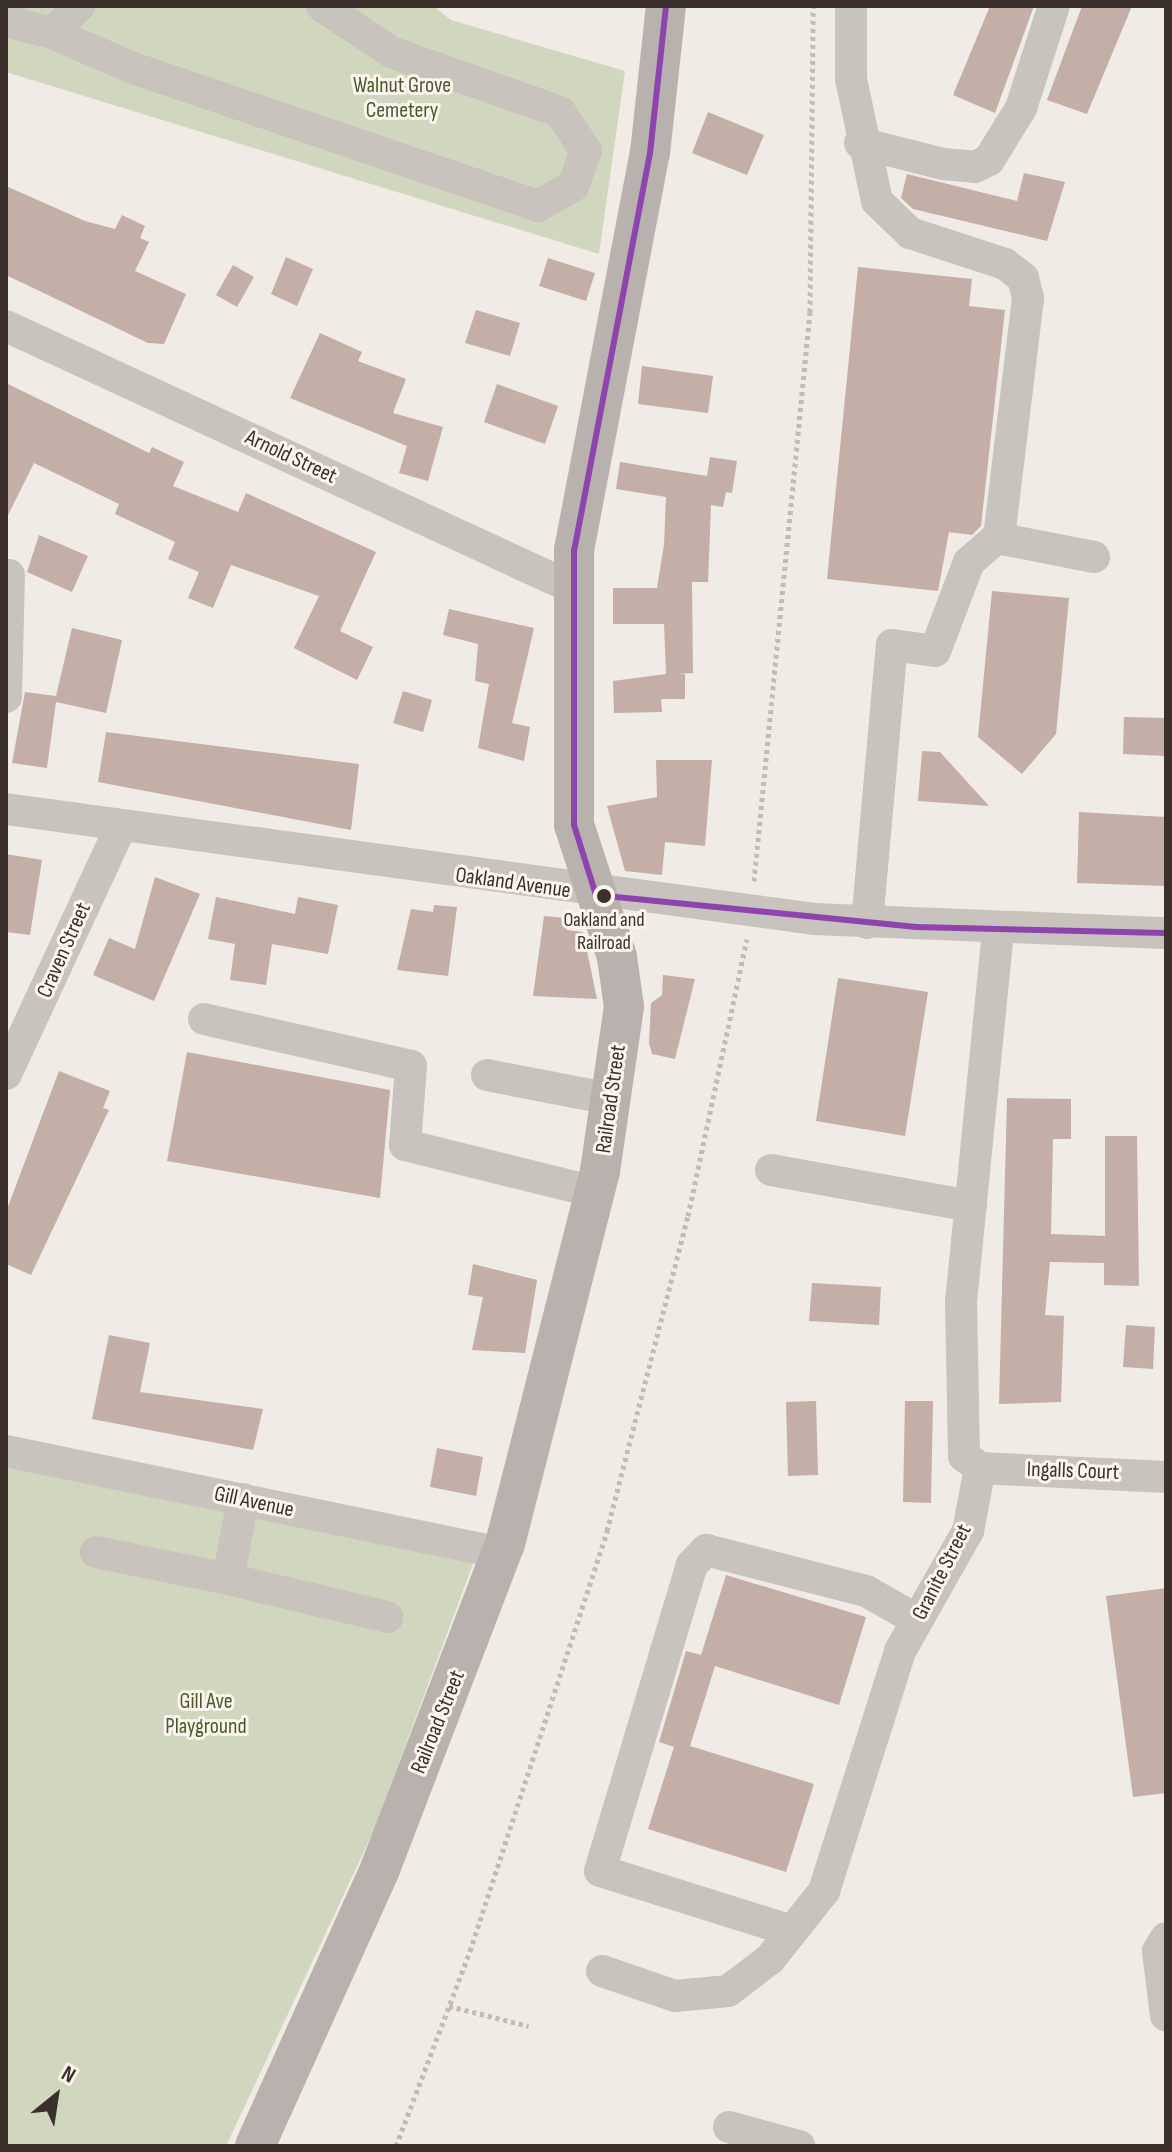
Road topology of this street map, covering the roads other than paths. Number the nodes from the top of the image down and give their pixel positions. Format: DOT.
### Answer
graph roads {
  1 [pos="79,6"];
  2 [pos="322,6"];
  3 [pos="666,6"];
  4 [pos="851,6"];
  5 [pos="1054,6"];
  6 [pos="6,21"];
  7 [pos="52,33"];
  8 [pos="860,143"];
  9 [pos="6,326"];
  10 [pos="999,538"];
  11 [pos="1094,557"];
  12 [pos="9,575"];
  13 [pos="575,589"];
  14 [pos="6,697"];
  15 [pos="6,809"];
  16 [pos="121,826"];
  17 [pos="596,895"];
  18 [pos="867,923"];
  19 [pos="998,929"];
  20 [pos="1166,933"];
  21 [pos="204,1019"];
  22 [pos="6,1074"];
  23 [pos="487,1075"];
  24 [pos="611,1099"];
  25 [pos="771,1170"];
  26 [pos="595,1192"];
  27 [pos="971,1206"];
  28 [pos="6,1451"];
  29 [pos="980,1468"];
  30 [pos="1166,1477"];
  31 [pos="243,1499"];
  32 [pos="96,1552"];
  33 [pos="501,1553"];
  34 [pos="228,1579"];
  35 [pos="388,1617"];
  36 [pos="917,1620"];
  37 [pos="792,1931"];
  38 [pos="1166,1938"];
  39 [pos="602,1971"];
  40 [pos="1166,2016"];
  41 [pos="729,2127"];
  42 [pos="255,2146"];
  43 [pos="799,2146"];
  1 -- 7 [label="street"];
  2 -- 7 [label="street"];
  3 -- 13 [label="main road, Railroad Street"];
  4 -- 8 [label="street"];
  5 -- 8 [label="street"];
  6 -- 7 [label="street"];
  8 -- 10 [label="street"];
  9 -- 13 [label="street, Arnold Street"];
  10 -- 11 [label="street"];
  10 -- 18 [label="street"];
  12 -- 14 [label="street"];
  13 -- 17 [label="main road, Railroad Street"];
  15 -- 16 [label="street, Oakland Avenue"];
  16 -- 17 [label="street, Oakland Avenue"];
  16 -- 22 [label="street, Craven Street"];
  17 -- 18 [label="street, Oakland Avenue"];
  17 -- 24 [label="main road, Railroad Street"];
  18 -- 19 [label="street, Oakland Avenue"];
  19 -- 20 [label="street, Oakland Avenue"];
  19 -- 27 [label="street"];
  21 -- 26 [label="street"];
  23 -- 24 [label="street"];
  24 -- 26 [label="main road, Railroad Street"];
  25 -- 27 [label="street"];
  26 -- 33 [label="main road, Railroad Street"];
  27 -- 29 [label="street"];
  28 -- 31 [label="street, Gill Avenue"];
  29 -- 30 [label="street, Ingalls Court"];
  29 -- 36 [label="street, Granite Street"];
  31 -- 33 [label="street, Gill Avenue"];
  31 -- 34 [label="street"];
  32 -- 34 [label="street"];
  33 -- 42 [label="main road, Railroad Street"];
  34 -- 35 [label="street"];
  36 -- 37 [label="street, Granite Street"];
  36 -- 37 [label="street"];
  37 -- 39 [label="street, Granite Street"];
  38 -- 40 [label="street"];
  41 -- 43 [label="street"];
}
